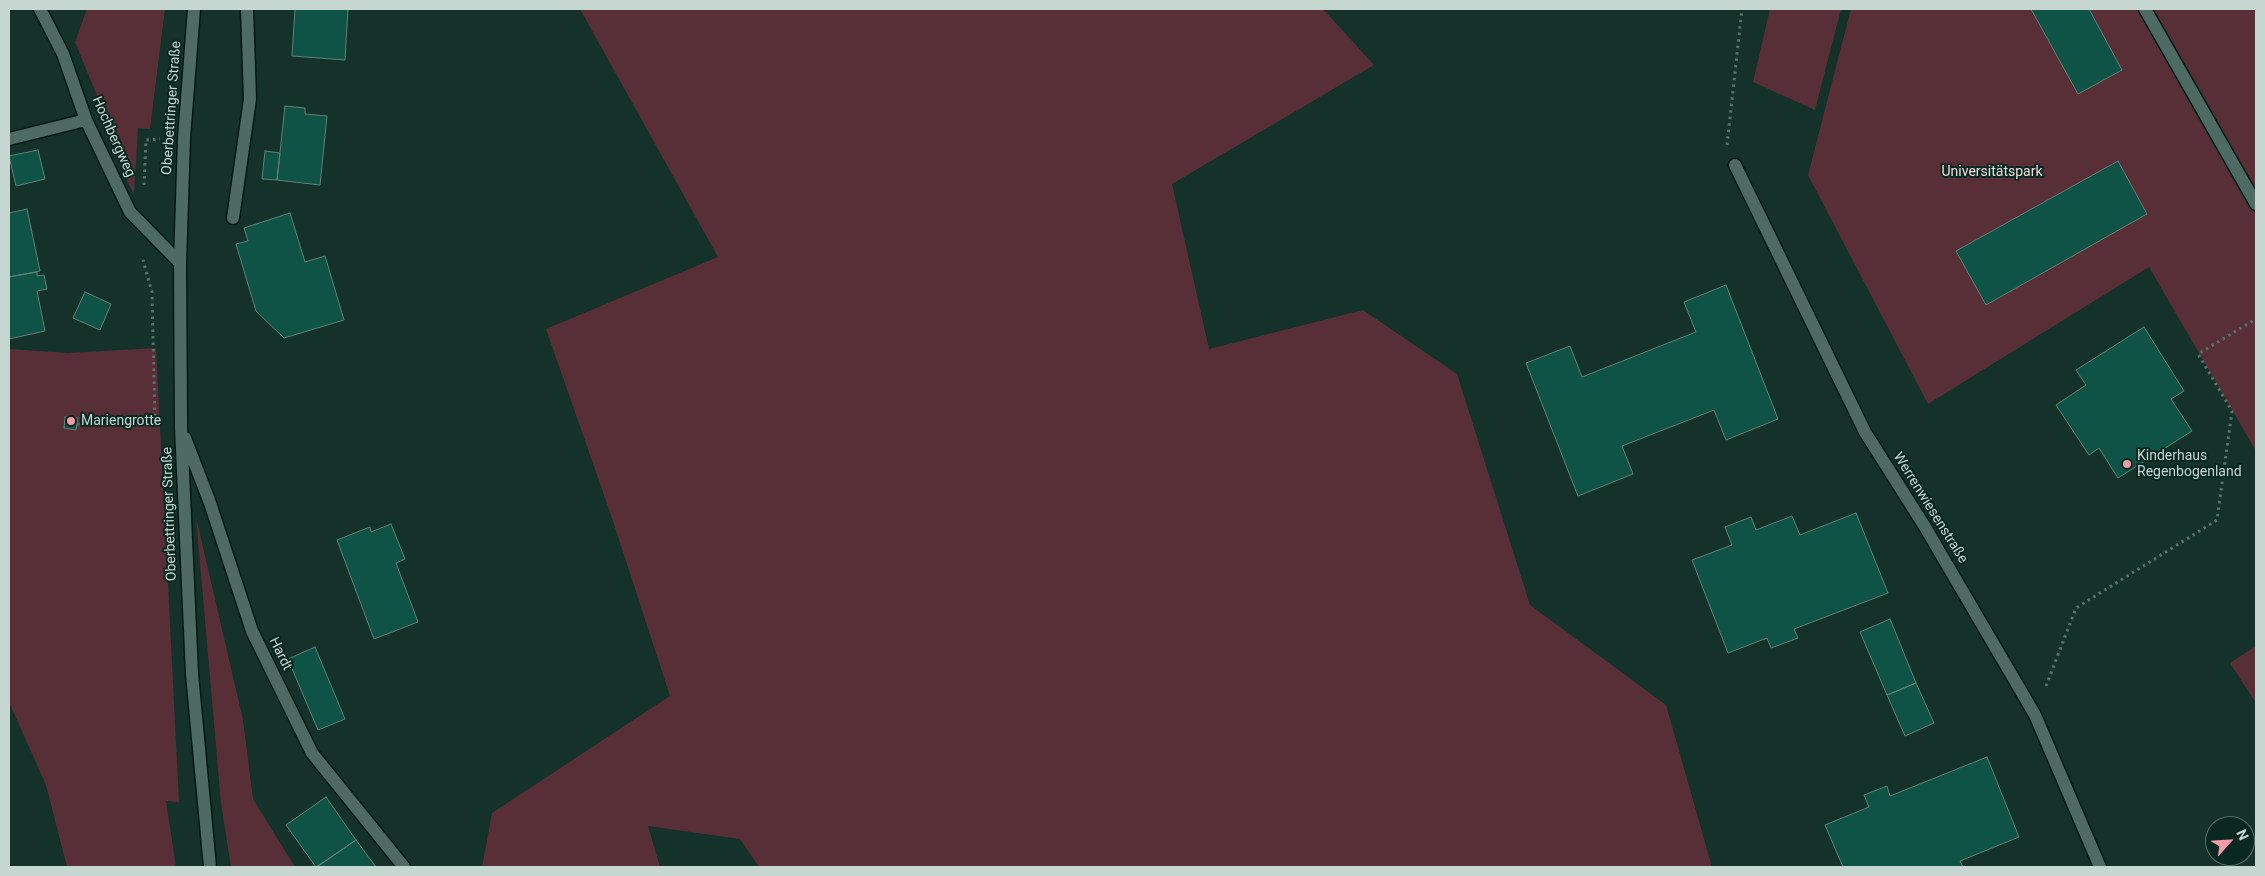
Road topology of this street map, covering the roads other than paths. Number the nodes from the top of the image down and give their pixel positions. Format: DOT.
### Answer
graph roads {
  1 [pos="40,9"];
  2 [pos="194,9"];
  3 [pos="247,9"];
  4 [pos="2145,9"];
  5 [pos="86,120"];
  6 [pos="9,139"];
  7 [pos="1735,165"];
  8 [pos="2256,204"];
  9 [pos="233,218"];
  10 [pos="180,263"];
  11 [pos="181,427"];
  12 [pos="210,867"];
  13 [pos="404,867"];
  14 [pos="2100,867"];
  1 -- 5 [label="street, Hochbergweg"];
  2 -- 10 [label="street, Oberbettringer Straße"];
  3 -- 9 [label="street"];
  4 -- 8 [label="street"];
  5 -- 6 [label="street"];
  5 -- 10 [label="street, Hochbergweg"];
  7 -- 14 [label="street, Werrenwiesenstraße"];
  10 -- 11 [label="street, Oberbettringer Straße"];
  11 -- 12 [label="street, Oberbettringer Straße"];
  11 -- 13 [label="street, Hardt"];
}
